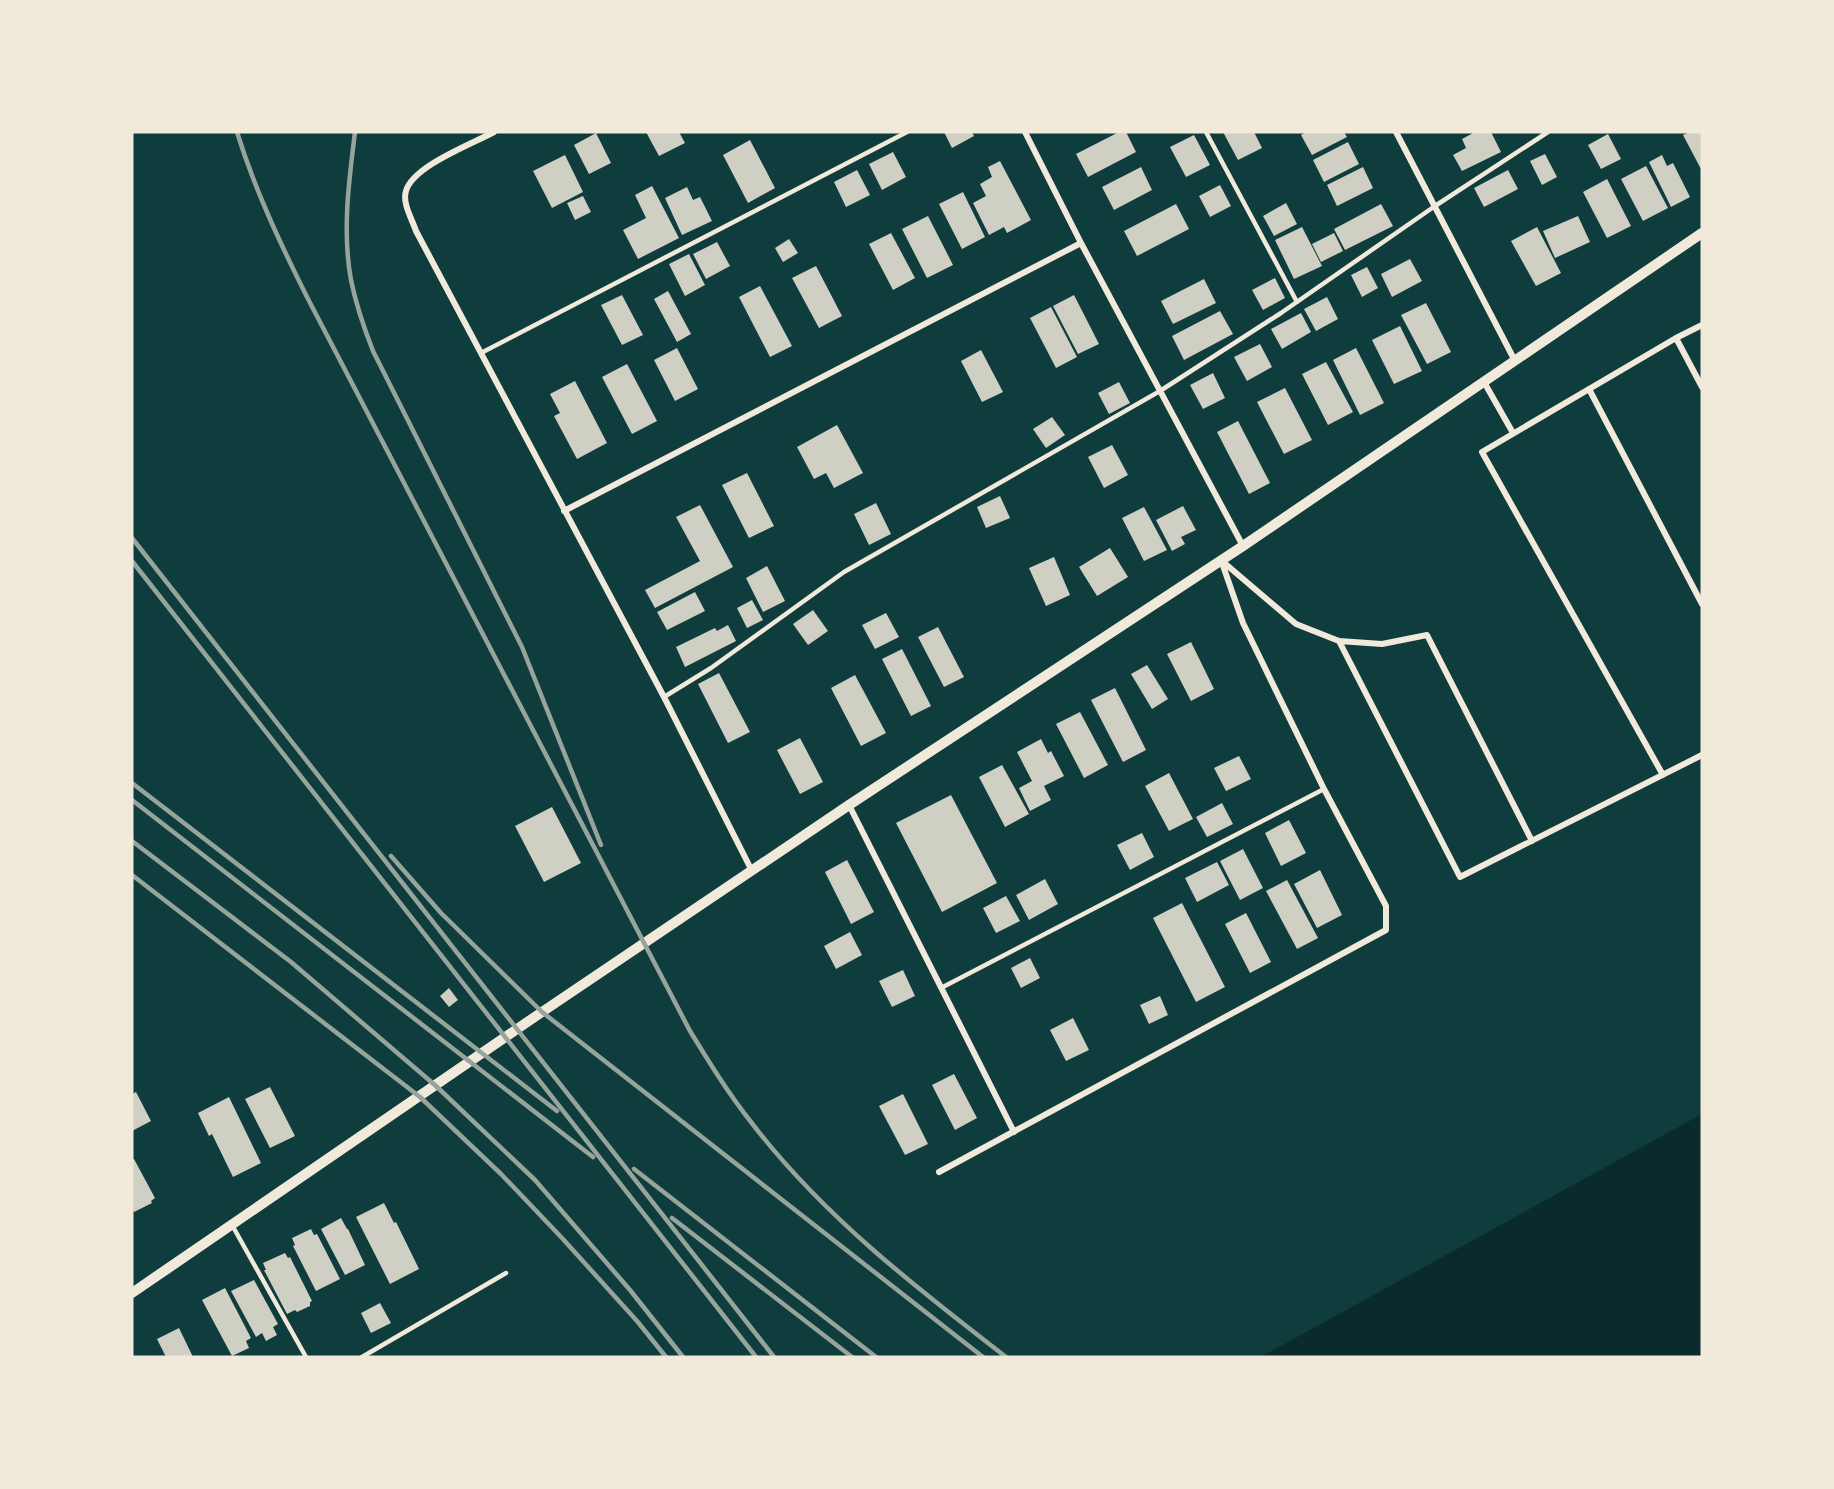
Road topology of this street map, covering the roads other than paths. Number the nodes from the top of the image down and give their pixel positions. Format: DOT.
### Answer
graph roads {
  1 [pos="494,132"];
  2 [pos="907,132"];
  3 [pos="1025,132"];
  4 [pos="1206,132"];
  5 [pos="1396,132"];
  6 [pos="1548,132"];
  7 [pos="1435,206"];
  8 [pos="1702,233"];
  9 [pos="1081,243"];
  10 [pos="1297,302"];
  11 [pos="1702,325"];
  12 [pos="1676,338"];
  13 [pos="481,353"];
  14 [pos="1515,361"];
  15 [pos="1484,382"];
  16 [pos="1702,387"];
  17 [pos="1589,389"];
  18 [pos="1160,391"];
  19 [pos="1514,433"];
  20 [pos="564,511"];
  21 [pos="1243,546"];
  22 [pos="1221,560"];
  23 [pos="1702,604"];
  24 [pos="1339,641"];
  25 [pos="664,697"];
  26 [pos="1702,755"];
  27 [pos="1663,775"];
  28 [pos="1324,789"];
  29 [pos="849,805"];
  30 [pos="1532,841"];
  31 [pos="752,871"];
  32 [pos="941,988"];
  33 [pos="1014,1132"];
  34 [pos="939,1172"];
  35 [pos="232,1225"];
  36 [pos="506,1273"];
  37 [pos="132,1293"];
  38 [pos="306,1357"];
  39 [pos="362,1357"];
  1 -- 13 [label="street"];
  2 -- 13 [label="lane"];
  3 -- 9 [label="street"];
  4 -- 10 [label="lane"];
  5 -- 7 [label="street"];
  6 -- 7 [label="lane"];
  7 -- 10 [label="lane"];
  7 -- 14 [label="street"];
  8 -- 14 [label="street"];
  9 -- 18 [label="street"];
  9 -- 20 [label="street"];
  10 -- 18 [label="lane"];
  11 -- 12 [label="street"];
  12 -- 16 [label="street"];
  12 -- 17 [label="street"];
  13 -- 20 [label="street"];
  14 -- 15 [label="street"];
  15 -- 19 [label="street"];
  15 -- 21 [label="street"];
  17 -- 19 [label="street"];
  17 -- 23 [label="street"];
  18 -- 21 [label="street"];
  18 -- 25 [label="lane"];
  19 -- 27 [label="street"];
  20 -- 25 [label="street"];
  21 -- 22 [label="street"];
  22 -- 24 [label="street"];
  22 -- 28 [label="street"];
  22 -- 29 [label="street"];
  24 -- 30 [label="street"];
  24 -- 30 [label="street"];
  25 -- 31 [label="street"];
  26 -- 27 [label="street"];
  27 -- 30 [label="street"];
  28 -- 32 [label="lane"];
  28 -- 33 [label="street"];
  29 -- 31 [label="street"];
  29 -- 32 [label="street"];
  31 -- 35 [label="street"];
  32 -- 33 [label="street"];
  33 -- 34 [label="street"];
  35 -- 37 [label="street"];
  35 -- 38 [label="lane"];
  36 -- 39 [label="lane"];
}
